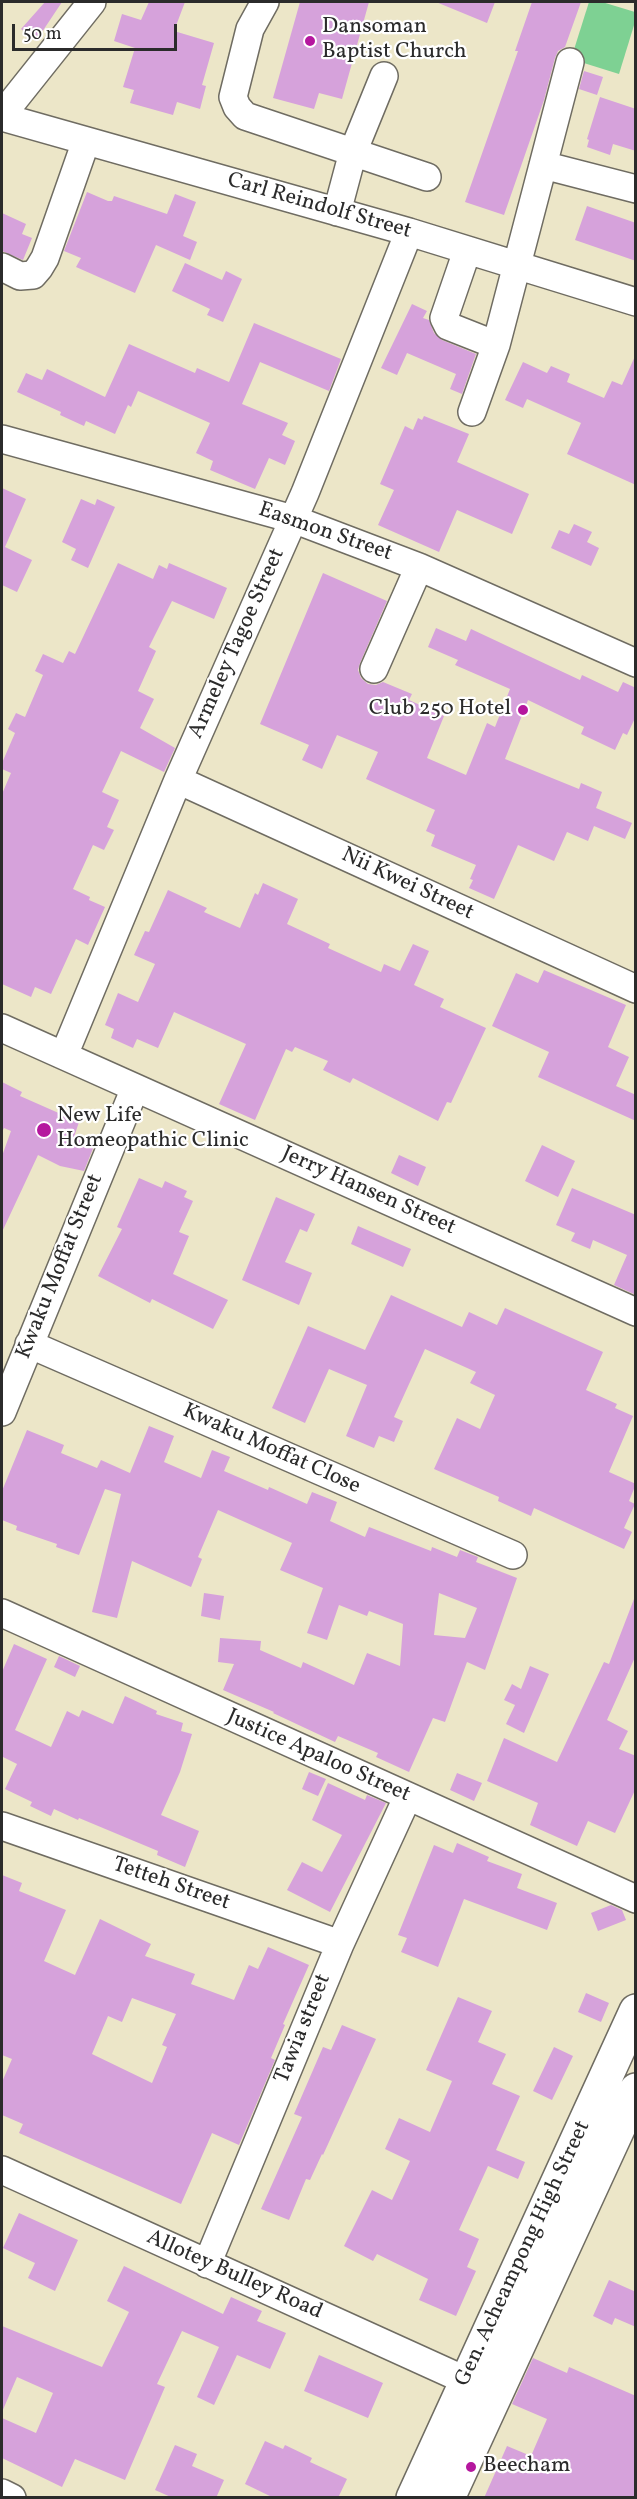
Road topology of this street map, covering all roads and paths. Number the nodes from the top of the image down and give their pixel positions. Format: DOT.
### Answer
graph roads {
  1 [pos="92,2"];
  2 [pos="265,2"];
  3 [pos="570,62"];
  4 [pos="384,76"];
  5 [pos="2,116"];
  6 [pos="86,141"];
  7 [pos="353,152"];
  8 [pos="543,165"];
  9 [pos="427,177"];
  10 [pos="636,189"];
  11 [pos="337,212"];
  12 [pos="409,232"];
  13 [pos="467,250"];
  14 [pos="516,266"];
  15 [pos="2,267"];
  16 [pos="636,302"];
  17 [pos="496,345"];
  18 [pos="472,412"];
  19 [pos="2,439"];
  20 [pos="293,519"];
  21 [pos="418,567"];
  22 [pos="636,663"];
  23 [pos="374,669"];
  24 [pos="178,780"];
  25 [pos="636,989"];
  26 [pos="2,1028"];
  27 [pos="64,1055"];
  28 [pos="135,1088"];
  29 [pos="636,1312"];
  30 [pos="29,1344"];
  31 [pos="2,1412"];
  32 [pos="513,1555"];
  33 [pos="2,1613"];
  34 [pos="407,1798"];
  35 [pos="2,1826"];
  36 [pos="636,1899"];
  37 [pos="340,1944"];
  38 [pos="636,2011"];
  39 [pos="636,2090"];
  40 [pos="2,2170"];
  41 [pos="207,2264"];
  42 [pos="467,2381"];
  43 [pos="2,2493"];
  44 [pos="12,2498"];
  45 [pos="413,2498"];
  46 [pos="448,2498"];
  1 -- 5 [label="street"];
  2 -- 7 [label="street"];
  3 -- 8 [label="street"];
  4 -- 7 [label="street"];
  5 -- 6 [label="street, Carl Reindolf Street"];
  6 -- 11 [label="street, Carl Reindolf Street"];
  6 -- 15 [label="street"];
  7 -- 9 [label="street"];
  7 -- 11 [label="street"];
  8 -- 10 [label="street"];
  8 -- 14 [label="street"];
  11 -- 12 [label="street, Carl Reindolf Street"];
  12 -- 13 [label="street, Carl Reindolf Street"];
  12 -- 20 [label="street, Armeley Tagoe Street"];
  13 -- 14 [label="street, Carl Reindolf Street"];
  13 -- 17 [label="street"];
  14 -- 16 [label="street, Carl Reindolf Street"];
  14 -- 17 [label="street"];
  17 -- 18 [label="street"];
  19 -- 20 [label="street, Easmon Street"];
  20 -- 21 [label="street, Easmon Street"];
  20 -- 24 [label="street, Armeley Tagoe Street"];
  21 -- 22 [label="street, Easmon Street"];
  21 -- 23 [label="street"];
  24 -- 25 [label="street, Nii Kwei Street"];
  24 -- 27 [label="street, Armeley Tagoe Street"];
  26 -- 27 [label="street, Jerry Hansen Street"];
  27 -- 28 [label="street, Jerry Hansen Street"];
  28 -- 29 [label="street, Jerry Hansen Street"];
  28 -- 30 [label="street, Kwaku Moffat Street"];
  30 -- 31 [label="street, Kwaku Moffat Street"];
  30 -- 32 [label="street, Kwaku Moffat Close"];
  33 -- 34 [label="street, Justice Apaloo Street"];
  34 -- 36 [label="street, Justice Apaloo Street"];
  34 -- 37 [label="street, Tawia street"];
  35 -- 37 [label="street, Tetteh Street"];
  37 -- 41 [label="street, Tawia street"];
  38 -- 42 [label="main road, Gen. Acheampong High Street"];
  39 -- 46 [label="main road, Gen. Acheampong High Street"];
  40 -- 41 [label="street, Allotey Bulley Road"];
  41 -- 42 [label="street, Allotey Bulley Road"];
  42 -- 45 [label="main road, Gen. Acheampong High Street"];
  43 -- 44 [label="street"];
}
